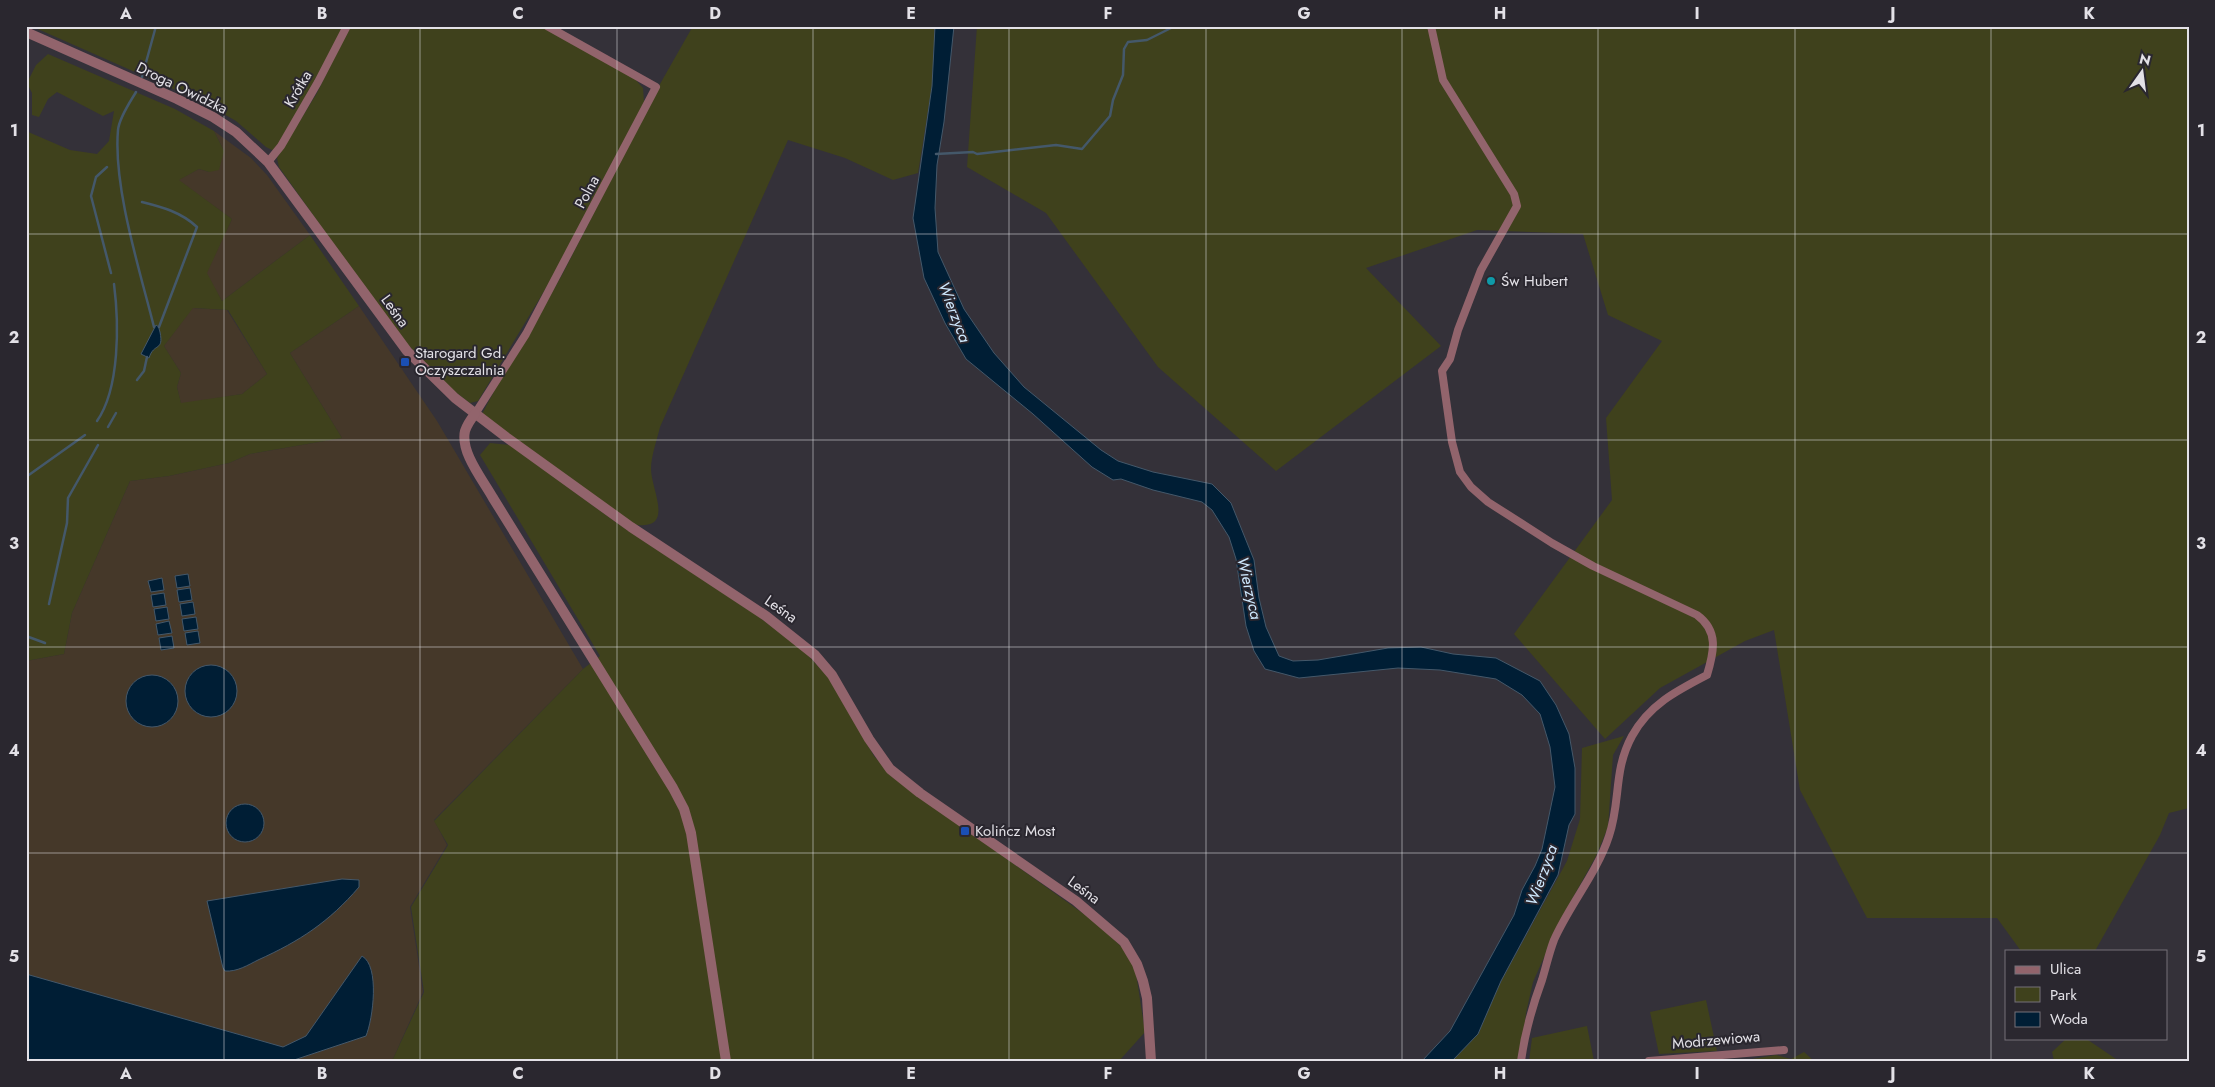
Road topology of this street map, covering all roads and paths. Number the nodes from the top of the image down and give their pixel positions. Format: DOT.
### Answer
graph roads {
  1 [pos="347,26"];
  2 [pos="547,26"];
  3 [pos="1432,26"];
  4 [pos="26,32"];
  5 [pos="268,162"];
  6 [pos="318,229"];
  7 [pos="475,414"];
  8 [pos="1784,1050"];
  9 [pos="726,1061"];
  10 [pos="1151,1061"];
  11 [pos="1521,1061"];
  12 [pos="1649,1061"];
  1 -- 5 [label="street, Krótka"];
  2 -- 7 [label="street, Polna"];
  3 -- 11 [label="street"];
  4 -- 5 [label="street, Droga Owidzka"];
  5 -- 6 [label="street, Droga Owidzka"];
  6 -- 7 [label="street, Leśna"];
  7 -- 9 [label="street"];
  7 -- 10 [label="street, Leśna"];
  8 -- 12 [label="street, Modrzewiowa"];
}
